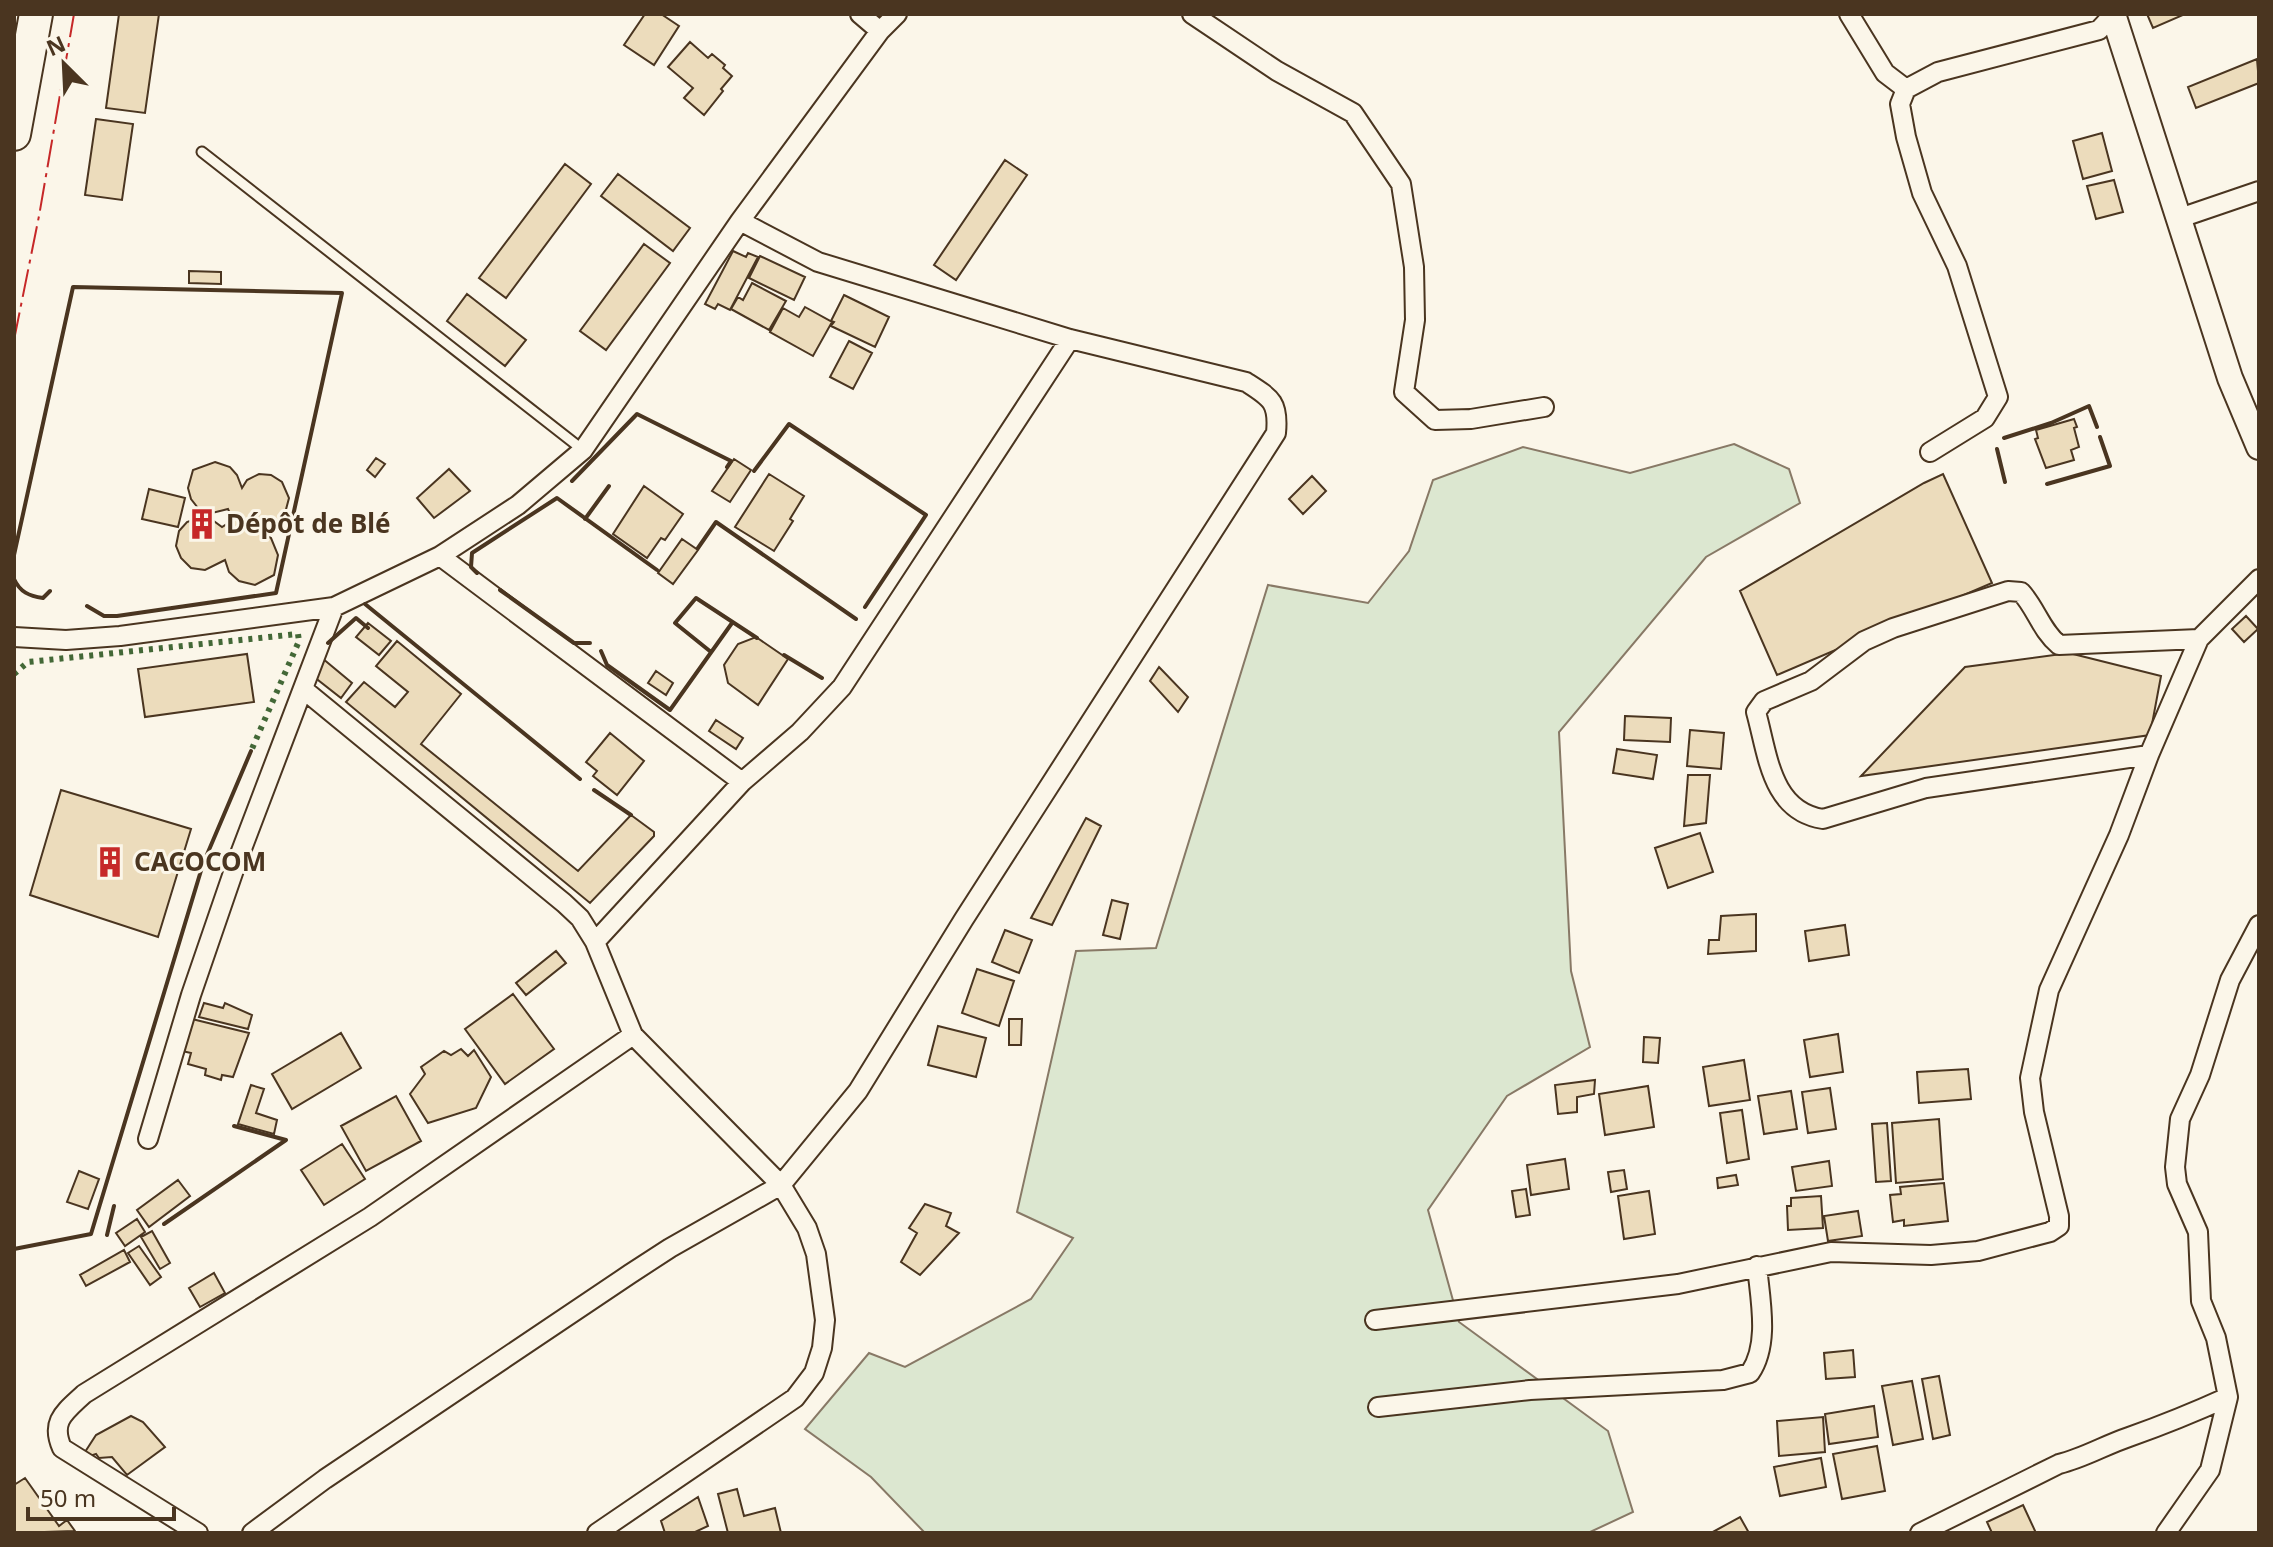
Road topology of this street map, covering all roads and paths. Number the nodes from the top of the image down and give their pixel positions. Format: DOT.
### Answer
graph roads {
  1 [pos="36,14"];
  2 [pos="860,14"];
  3 [pos="897,14"];
  4 [pos="1192,14"];
  5 [pos="1849,14"];
  6 [pos="2113,14"];
  7 [pos="880,31"];
  8 [pos="1906,89"];
  9 [pos="14,134"];
  10 [pos="202,152"];
  11 [pos="2259,191"];
  12 [pos="2177,219"];
  13 [pos="740,221"];
  14 [pos="1070,339"];
  15 [pos="1544,407"];
  16 [pos="2259,447"];
  17 [pos="583,450"];
  18 [pos="1930,452"];
  19 [pos="440,556"];
  20 [pos="2259,579"];
  21 [pos="334,607"];
  22 [pos="14,637"];
  23 [pos="2199,639"];
  24 [pos="303,689"];
  25 [pos="2149,755"];
  26 [pos="742,782"];
  27 [pos="2259,925"];
  28 [pos="595,942"];
  29 [pos="633,1035"];
  30 [pos="148,1139"];
  31 [pos="781,1185"];
  32 [pos="1757,1266"];
  33 [pos="1375,1320"];
  34 [pos="2228,1397"];
  35 [pos="1378,1407"];
  36 [pos="198,1533"];
  37 [pos="252,1533"];
  38 [pos="597,1533"];
  39 [pos="1920,1533"];
  40 [pos="2166,1533"];
  1 -- 9 [label="highway"];
  2 -- 7 [label="street"];
  3 -- 7 [label="street"];
  4 -- 15 [label="street"];
  5 -- 8 [label="street"];
  6 -- 8 [label="street"];
  6 -- 12 [label="street"];
  7 -- 13 [label="street"];
  8 -- 18 [label="street"];
  10 -- 17 [label="lane"];
  11 -- 12 [label="street"];
  12 -- 16 [label="street"];
  13 -- 14 [label="street"];
  13 -- 17 [label="street"];
  14 -- 26 [label="street"];
  14 -- 31 [label="street"];
  17 -- 19 [label="street"];
  19 -- 21 [label="street"];
  19 -- 26 [label="street"];
  20 -- 23 [label="street"];
  21 -- 22 [label="street"];
  21 -- 24 [label="street"];
  23 -- 25 [label="street"];
  23 -- 25 [label="street"];
  24 -- 28 [label="street"];
  24 -- 30 [label="street"];
  25 -- 32 [label="street"];
  26 -- 28 [label="street"];
  27 -- 34 [label="street"];
  28 -- 29 [label="street"];
  29 -- 31 [label="street"];
  29 -- 36 [label="street"];
  31 -- 37 [label="street"];
  31 -- 38 [label="street"];
  32 -- 33 [label="street"];
  32 -- 35 [label="street"];
  34 -- 39 [label="street"];
  34 -- 40 [label="street"];
}
